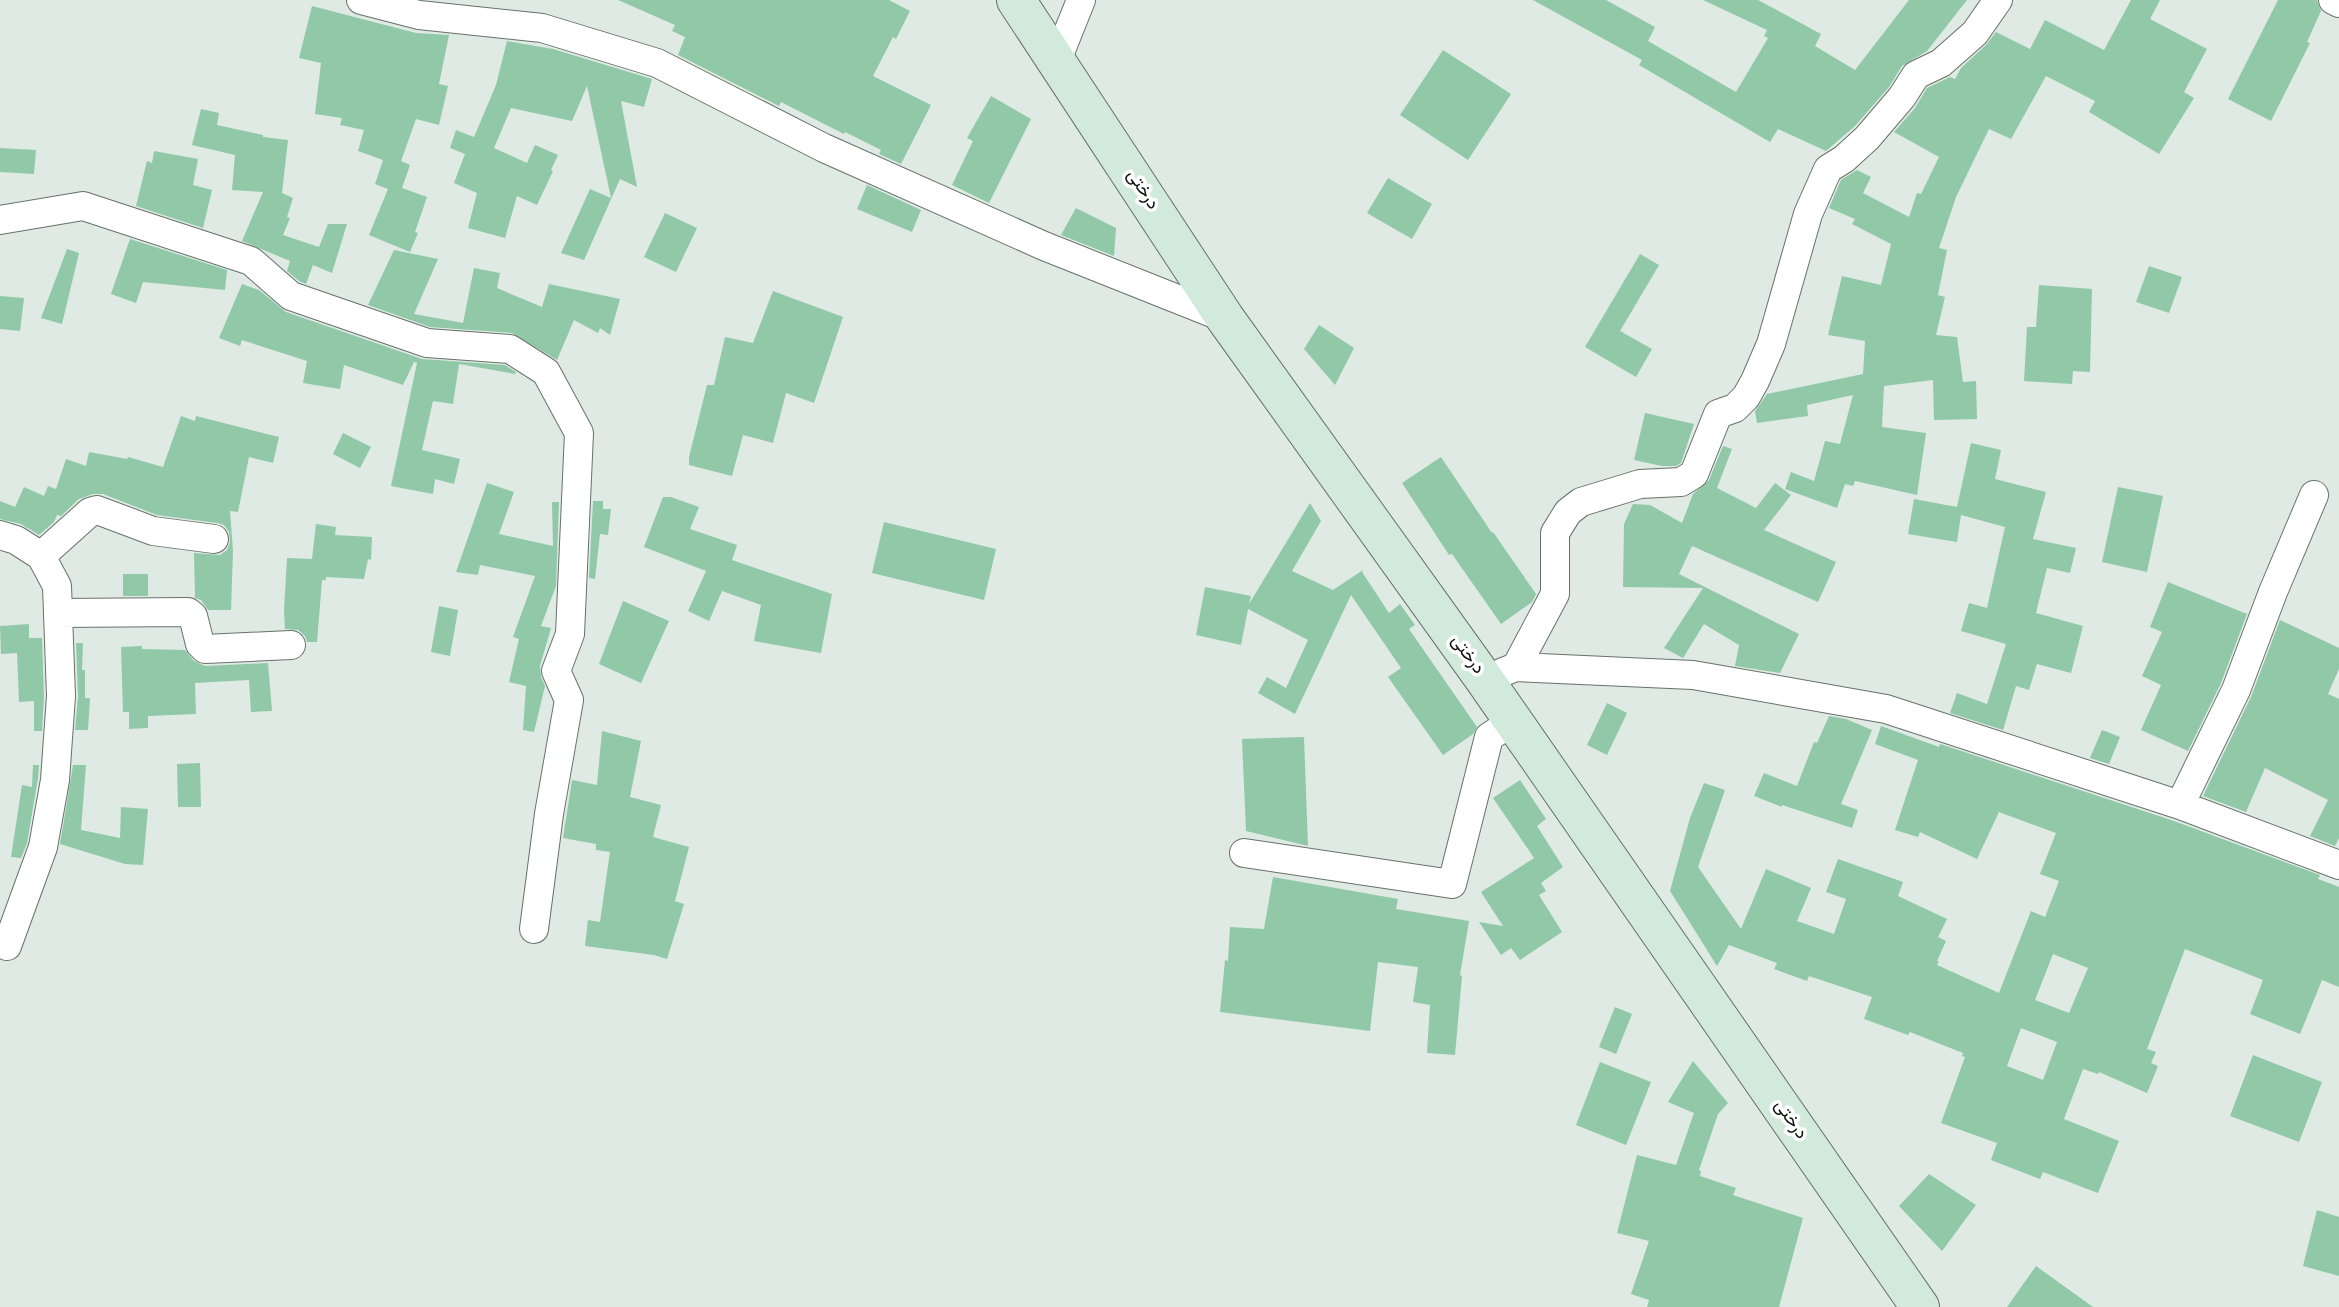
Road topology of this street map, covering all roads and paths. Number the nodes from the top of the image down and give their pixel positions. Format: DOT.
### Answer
graph roads {
  1 [pos="361,0"];
  2 [pos="1016,0"];
  3 [pos="1081,0"];
  4 [pos="1998,0"];
  5 [pos="2333,0"];
  6 [pos="2339,3"];
  7 [pos="1057,60"];
  8 [pos="0,220"];
  9 [pos="1225,318"];
  10 [pos="2314,495"];
  11 [pos="0,534"];
  12 [pos="214,539"];
  13 [pos="41,556"];
  14 [pos="58,613"];
  15 [pos="291,645"];
  16 [pos="1500,673"];
  17 [pos="1513,720"];
  18 [pos="2180,805"];
  19 [pos="1244,853"];
  20 [pos="2338,862"];
  21 [pos="534,929"];
  22 [pos="7,946"];
  23 [pos="1920,1307"];
  1 -- 9 [label="street"];
  2 -- 7 [label="street, درختی"];
  3 -- 7 [label="street"];
  4 -- 16 [label="street"];
  5 -- 6 [label="street"];
  7 -- 9 [label="street, درختی"];
  8 -- 21 [label="street"];
  9 -- 16 [label="street, درختی"];
  10 -- 18 [label="street"];
  11 -- 13 [label="street"];
  12 -- 13 [label="street"];
  13 -- 14 [label="street"];
  14 -- 15 [label="street"];
  14 -- 22 [label="street"];
  16 -- 17 [label="street, درختی"];
  16 -- 18 [label="street"];
  17 -- 19 [label="street"];
  17 -- 23 [label="street, درختی"];
  18 -- 20 [label="street"];
}
